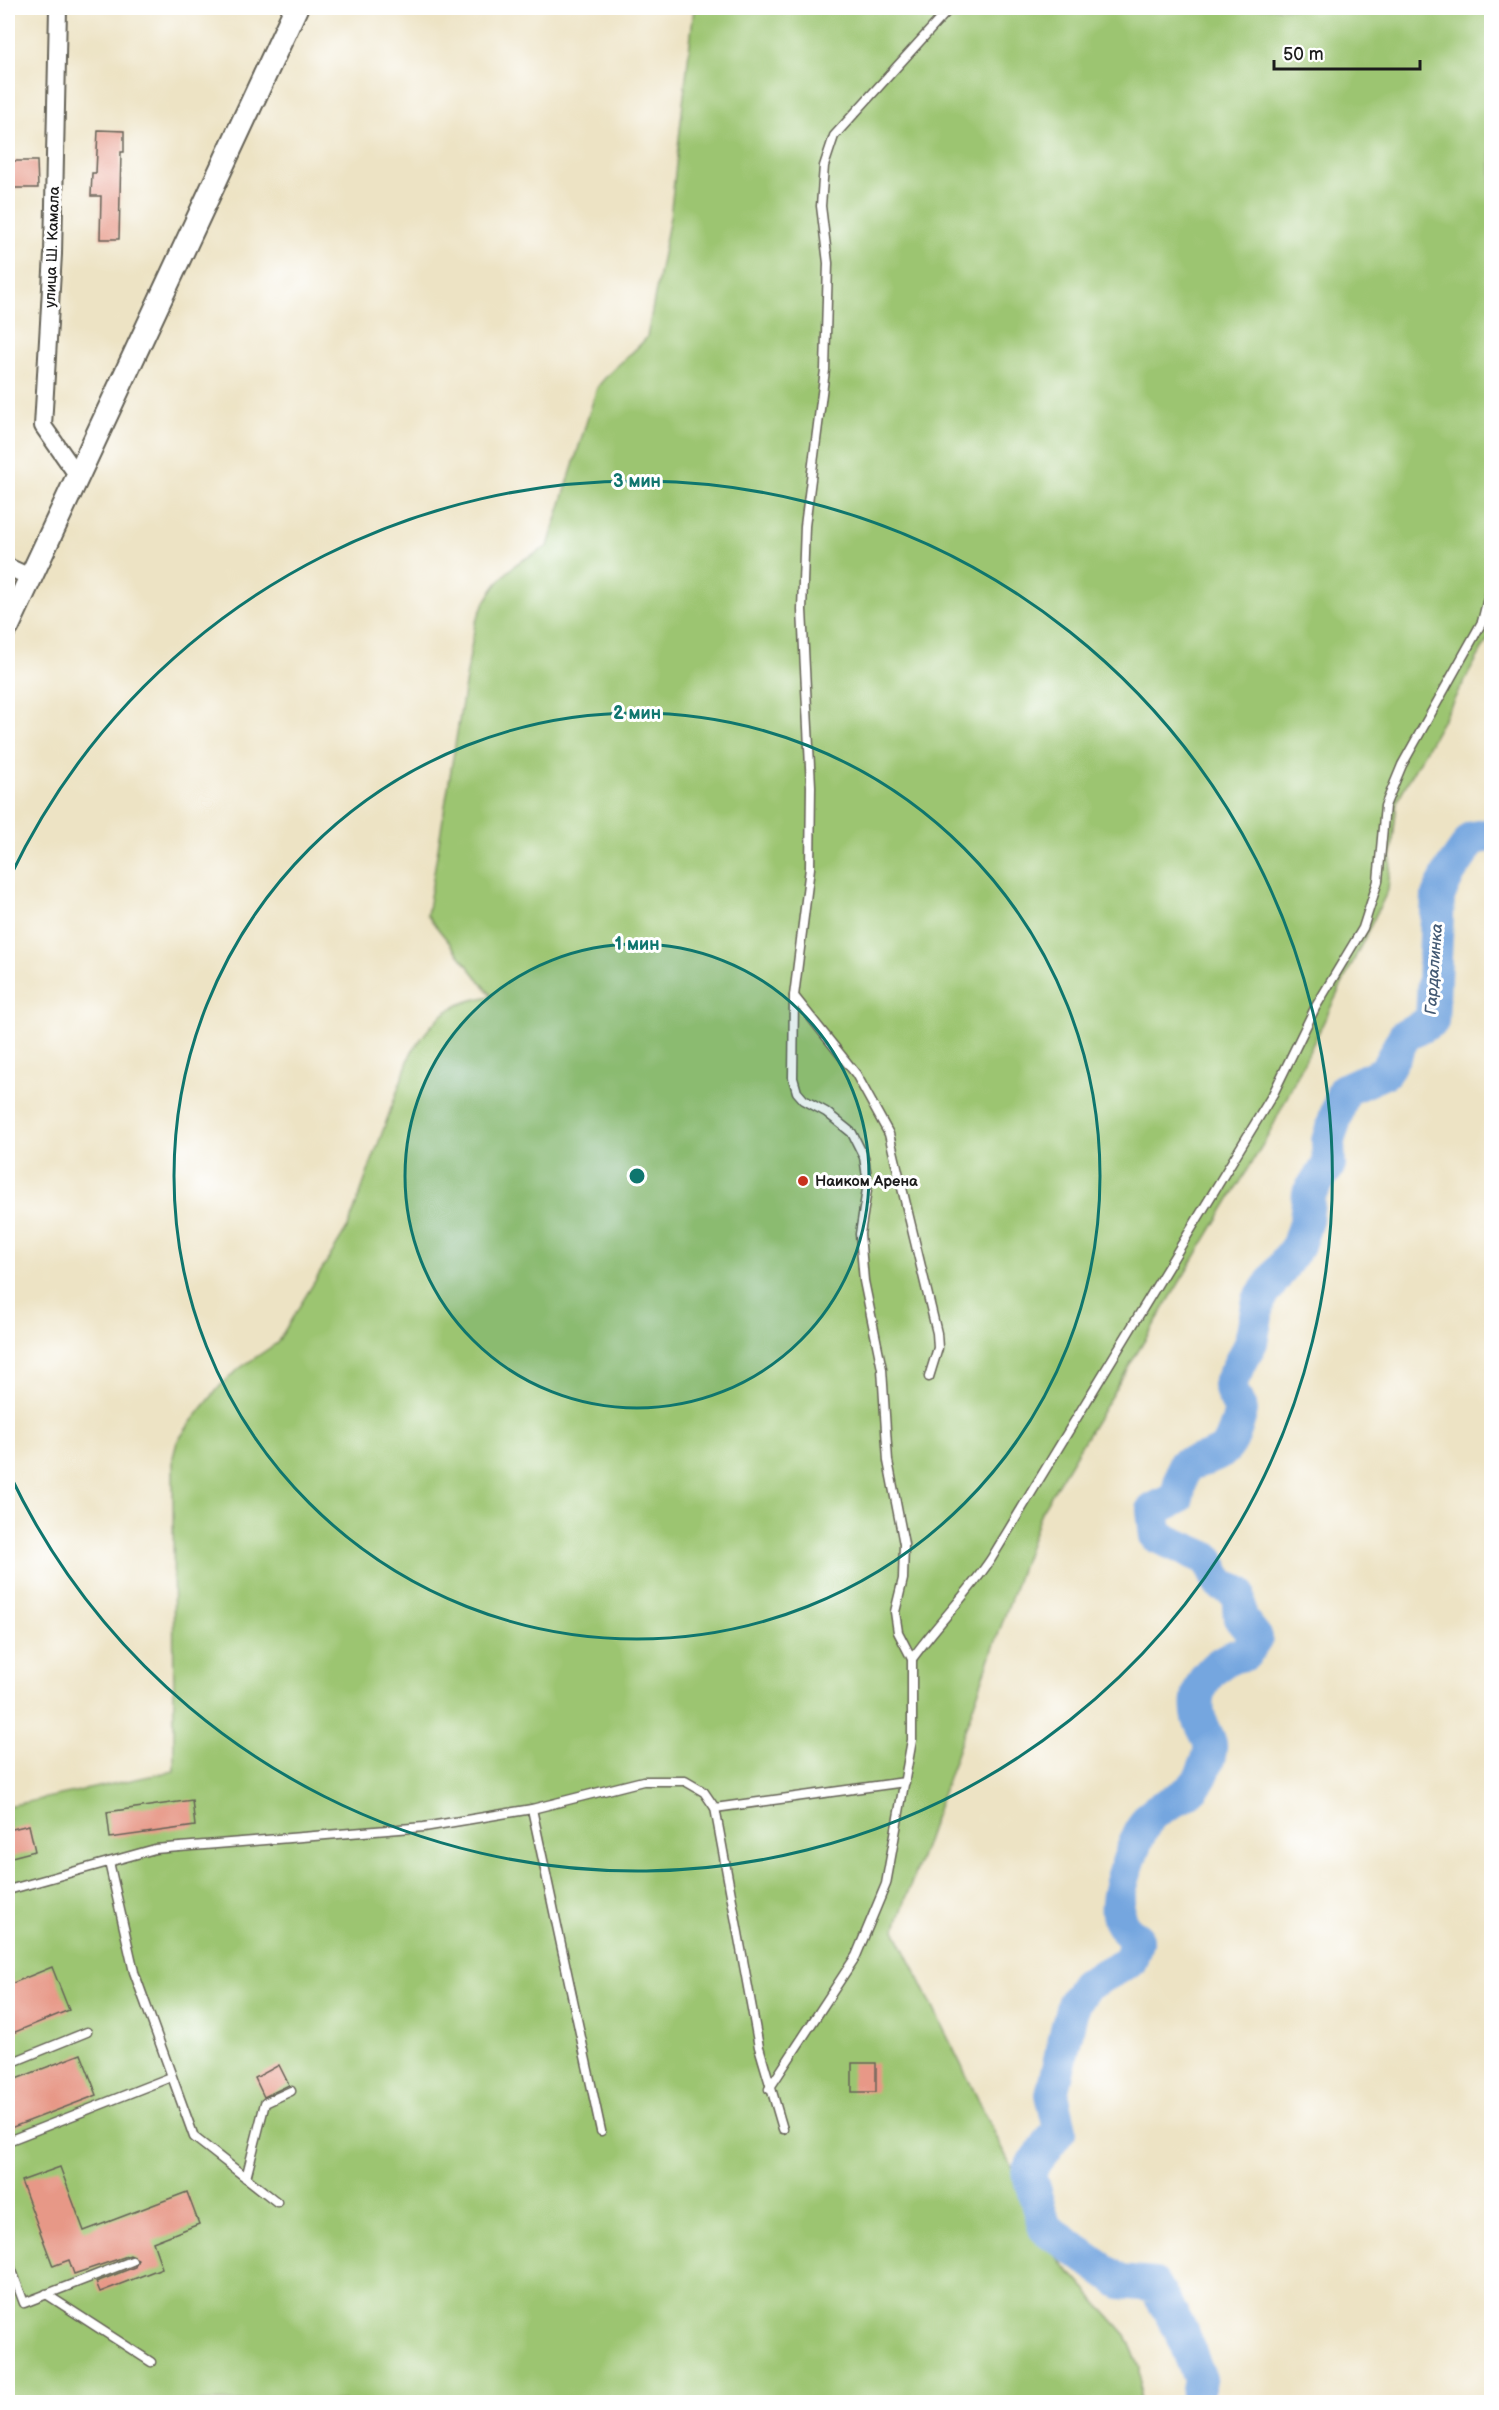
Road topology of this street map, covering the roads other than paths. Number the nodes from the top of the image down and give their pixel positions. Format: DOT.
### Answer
graph roads {
  1 [pos="58,8"];
  2 [pos="296,8"];
  3 [pos="950,8"];
  4 [pos="78,476"];
  5 [pos="8,567"];
  6 [pos="30,577"];
  7 [pos="1491,582"];
  8 [pos="8,626"];
  9 [pos="794,996"];
  10 [pos="929,1377"];
  11 [pos="912,1659"];
  12 [pos="905,1782"];
  13 [pos="715,1808"];
  14 [pos="532,1809"];
  15 [pos="109,1862"];
  16 [pos="8,1890"];
  17 [pos="87,2032"];
  18 [pos="8,2064"];
  19 [pos="171,2077"];
  20 [pos="769,2089"];
  21 [pos="291,2091"];
  22 [pos="783,2129"];
  23 [pos="601,2131"];
  24 [pos="8,2141"];
  25 [pos="246,2178"];
  26 [pos="277,2202"];
  27 [pos="8,2260"];
  28 [pos="132,2261"];
  29 [pos="46,2294"];
  30 [pos="151,2362"];
  1 -- 4 [label="street, улица Ш. Камала"];
  2 -- 4 [label="street"];
  3 -- 9 [label="lane"];
  4 -- 6 [label="street"];
  5 -- 6 [label="street"];
  6 -- 8 [label="street"];
  7 -- 11 [label="lane"];
  9 -- 10 [label="lane"];
  9 -- 11 [label="lane"];
  11 -- 12 [label="lane"];
  12 -- 13 [label="lane"];
  12 -- 20 [label="lane"];
  13 -- 14 [label="lane"];
  13 -- 20 [label="lane"];
  14 -- 15 [label="lane"];
  14 -- 23 [label="lane"];
  15 -- 16 [label="lane"];
  15 -- 19 [label="lane"];
  17 -- 18 [label="lane"];
  19 -- 24 [label="lane"];
  19 -- 25 [label="lane"];
  20 -- 22 [label="lane"];
  21 -- 25 [label="lane"];
  25 -- 26 [label="lane"];
  27 -- 29 [label="lane"];
  28 -- 29 [label="lane"];
  29 -- 30 [label="lane"];
}
